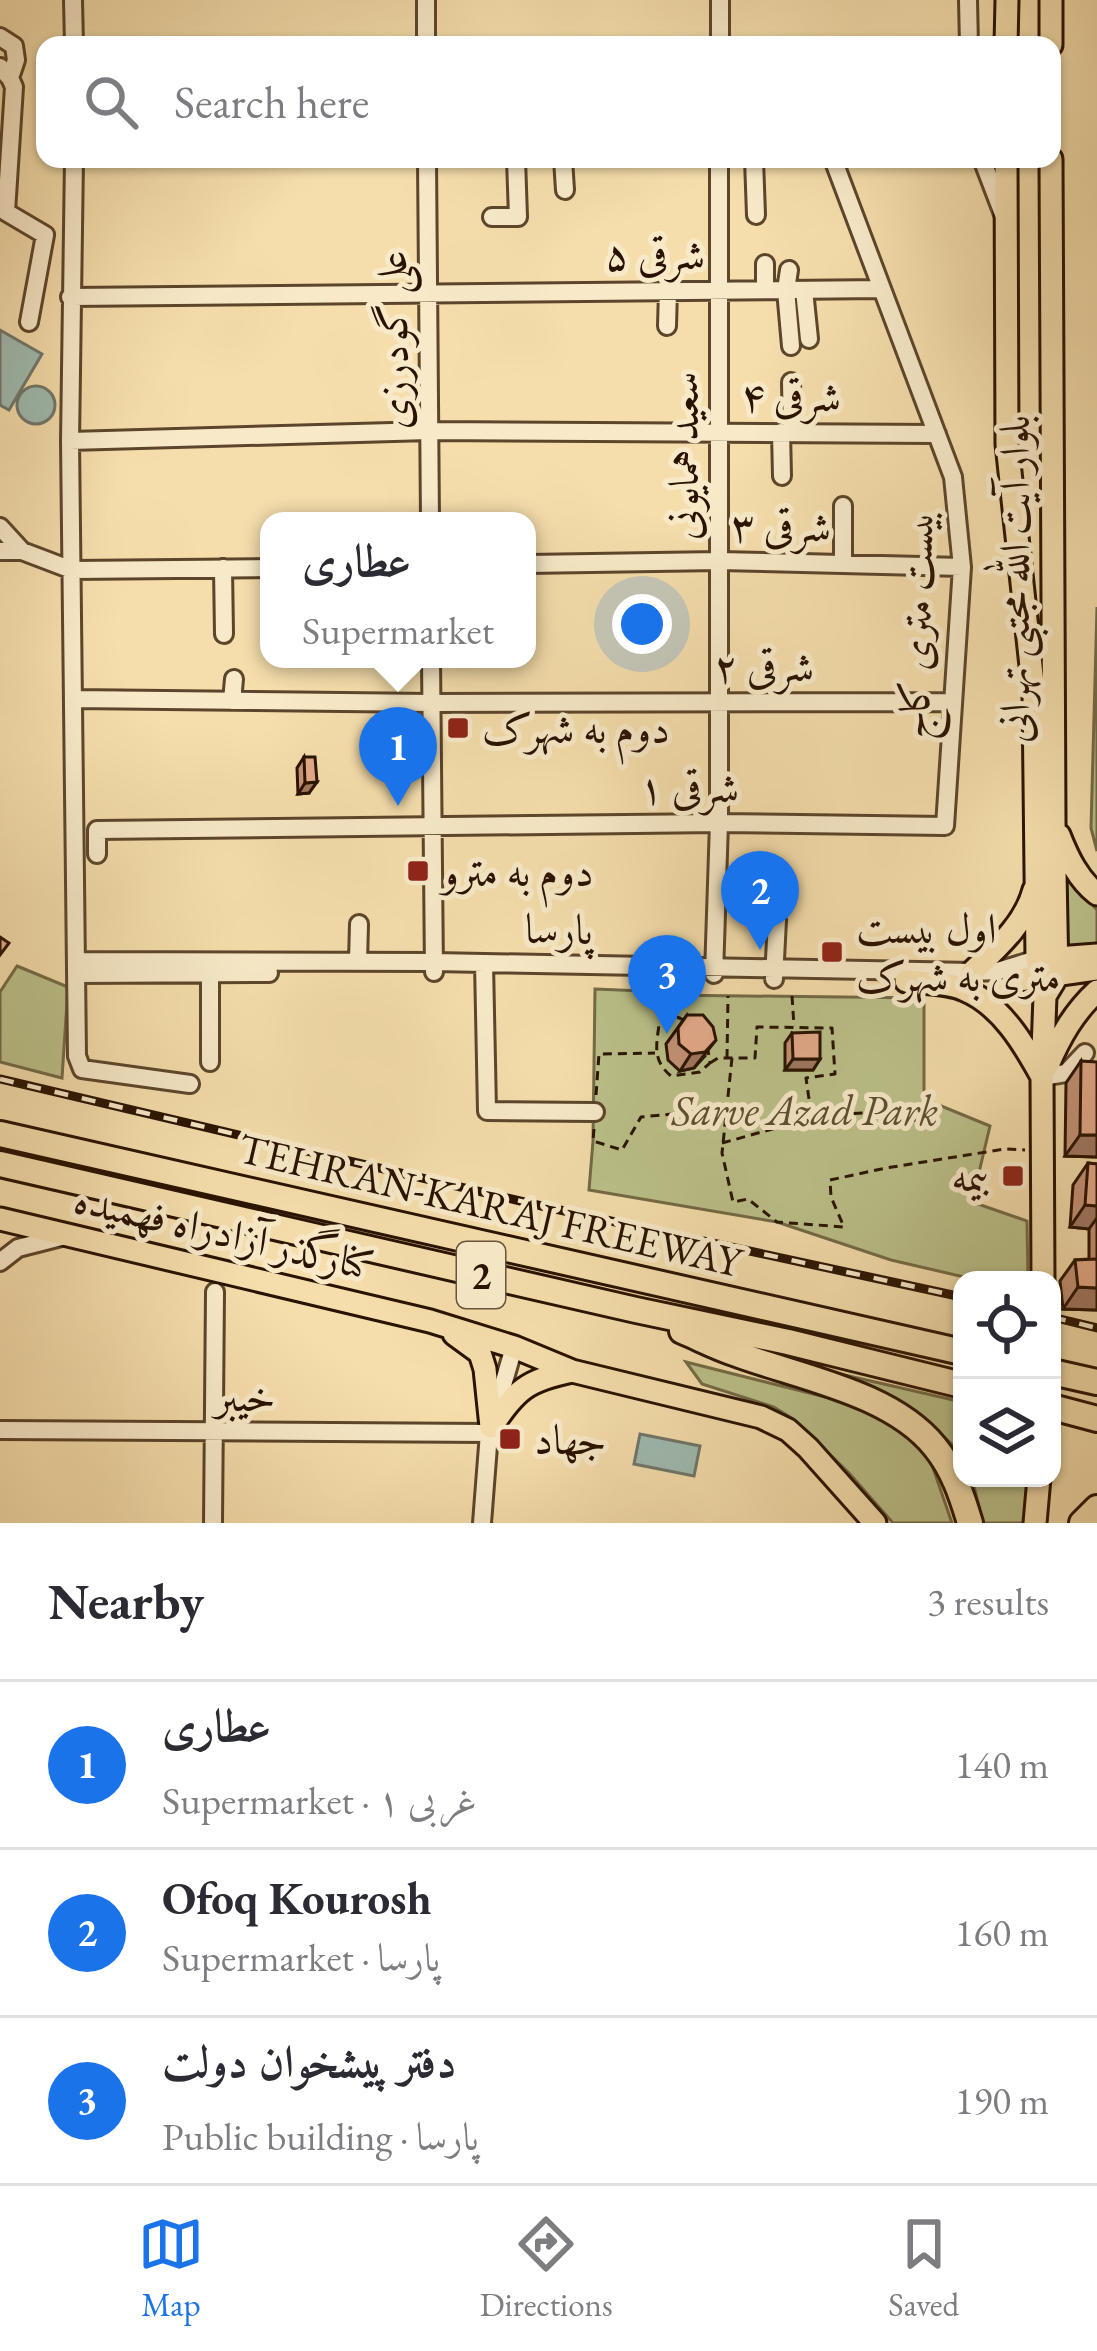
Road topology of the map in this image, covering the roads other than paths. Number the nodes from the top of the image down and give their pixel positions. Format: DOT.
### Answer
graph roads {
  1 [pos="74,0"];
  2 [pos="426,0"];
  3 [pos="720,0"];
  4 [pos="968,0"];
  5 [pos="1006,0"];
  6 [pos="1051,0"];
  7 [pos="74,36"];
  8 [pos="426,36"];
  9 [pos="719,36"];
  10 [pos="969,36"];
  11 [pos="1006,36"];
  12 [pos="1051,36"];
  13 [pos="0,37"];
  14 [pos="5,72"];
  15 [pos="74,168"];
  16 [pos="427,168"];
  17 [pos="516,168"];
  18 [pos="564,168"];
  19 [pos="719,168"];
  20 [pos="754,168"];
  21 [pos="836,168"];
  22 [pos="985,168"];
  23 [pos="1006,168"];
  24 [pos="1051,168"];
  25 [pos="565,190"];
  26 [pos="756,215"];
  27 [pos="492,217"];
  28 [pos="1006,221"];
  29 [pos="764,264"];
  30 [pos="789,270"];
  31 [pos="882,289"];
  32 [pos="668,290"];
  33 [pos="719,290"];
  34 [pos="765,290"];
  35 [pos="795,290"];
  36 [pos="428,292"];
  37 [pos="70,297"];
  38 [pos="29,322"];
  39 [pos="667,326"];
  40 [pos="800,343"];
  41 [pos="791,382"];
  42 [pos="429,431"];
  43 [pos="719,431"];
  44 [pos="786,432"];
  45 [pos="937,434"];
  46 [pos="70,441"];
  47 [pos="782,476"];
  48 [pos="843,506"];
  49 [pos="430,512"];
  50 [pos="0,527"];
  51 [pos="0,550"];
  52 [pos="22,551"];
  53 [pos="719,561"];
  54 [pos="536,563"];
  55 [pos="843,564"];
  56 [pos="962,567"];
  57 [pos="223,568"];
  58 [pos="260,568"];
  59 [pos="72,570"];
  60 [pos="224,634"];
  61 [pos="431,668"];
  62 [pos="234,679"];
  63 [pos="74,699"];
  64 [pos="232,701"];
  65 [pos="719,702"];
  66 [pos="953,702"];
  67 [pos="431,703"];
  68 [pos="1054,821"];
  69 [pos="719,823"];
  70 [pos="433,825"];
  71 [pos="945,826"];
  72 [pos="97,854"];
  73 [pos="1037,877"];
  74 [pos="1097,895"];
  75 [pos="777,920"];
  76 [pos="358,924"];
  77 [pos="1097,955"];
  78 [pos="358,962"];
  79 [pos="78,968"];
  80 [pos="210,968"];
  81 [pos="434,968"];
  82 [pos="484,969"];
  83 [pos="1097,969"];
  84 [pos="973,972"];
  85 [pos="714,973"];
  86 [pos="1042,974"];
  87 [pos="775,975"];
  88 [pos="906,981"];
  89 [pos="1097,992"];
  90 [pos="1085,1053"];
  91 [pos="211,1062"];
  92 [pos="1042,1077"];
  93 [pos="190,1084"];
  94 [pos="595,1112"];
  95 [pos="0,1134"];
  96 [pos="0,1164"];
  97 [pos="0,1219"];
  98 [pos="65,1236"];
  99 [pos="0,1262"];
  100 [pos="191,1262"];
  101 [pos="1043,1271"];
  102 [pos="246,1276"];
  103 [pos="215,1292"];
  104 [pos="636,1310"];
  105 [pos="430,1321"];
  106 [pos="514,1347"];
  107 [pos="953,1350"];
  108 [pos="572,1371"];
  109 [pos="1061,1374"];
  110 [pos="1097,1382"];
  111 [pos="953,1383"];
  112 [pos="1061,1409"];
  113 [pos="1097,1419"];
  114 [pos="0,1430"];
  115 [pos="490,1430"];
  116 [pos="214,1431"];
  117 [pos="1038,1487"];
  118 [pos="1097,1508"];
  119 [pos="213,1523"];
  120 [pos="482,1523"];
  121 [pos="875,1523"];
  122 [pos="970,1523"];
  123 [pos="1035,1523"];
  124 [pos="1082,1523"];
  1 -- 7 [label="street"];
  2 -- 8 [label="street"];
  3 -- 9 [label="street"];
  4 -- 10 [label="street"];
  5 -- 11 [label="main road"];
  6 -- 12 [label="main road"];
  13 -- 14 [label="street"];
  14 -- 38 [label="street"];
  15 -- 37 [label="street"];
  16 -- 36 [label="street, علی گودرزی"];
  17 -- 27 [label="street"];
  18 -- 25 [label="street"];
  19 -- 33 [label="street, سعید همایونی"];
  20 -- 26 [label="street"];
  21 -- 31 [label="street, بیست متری کاج"];
  22 -- 28 [label="street"];
  23 -- 28 [label="main road, بلوار آیت الله مجتبی تهرانی"];
  24 -- 68 [label="main road, بلوار آیت الله مجتبی تهرانی"];
  28 -- 73 [label="main road, بلوار آیت الله مجتبی تهرانی"];
  29 -- 34 [label="street"];
  30 -- 35 [label="street"];
  31 -- 35 [label="street, ۵ شرقی"];
  31 -- 45 [label="street, بیست متری کاج"];
  32 -- 33 [label="street, ۵ شرقی"];
  32 -- 36 [label="street, ۵ شرقی"];
  32 -- 39 [label="street"];
  33 -- 34 [label="street, ۵ شرقی"];
  33 -- 43 [label="street, سعید همایونی"];
  34 -- 35 [label="street, ۵ شرقی"];
  35 -- 40 [label="street"];
  36 -- 37 [label="street, ۵ شرقی"];
  36 -- 42 [label="street, علی گودرزی"];
  37 -- 46 [label="street"];
  41 -- 44 [label="street"];
  42 -- 43 [label="street, ۴ شرقی"];
  42 -- 46 [label="street, ۴ شرقی"];
  42 -- 49 [label="street, علی گودرزی"];
  43 -- 44 [label="street, ۴ شرقی"];
  43 -- 53 [label="street, سعید همایونی"];
  44 -- 45 [label="street, ۴ شرقی"];
  44 -- 47 [label="street"];
  45 -- 56 [label="street, بیست متری کاج"];
  46 -- 59 [label="street"];
  48 -- 55 [label="street"];
  50 -- 52 [label="street"];
  51 -- 52 [label="street"];
  52 -- 59 [label="street"];
  53 -- 54 [label="street, ۳ شرقی"];
  53 -- 55 [label="street, ۳ شرقی"];
  53 -- 65 [label="street, سعید همایونی"];
  55 -- 56 [label="street, ۳ شرقی"];
  56 -- 66 [label="street, بیست متری کاج"];
  57 -- 58 [label="street"];
  57 -- 59 [label="street"];
  57 -- 60 [label="street"];
  59 -- 63 [label="street"];
  61 -- 67 [label="street"];
  62 -- 64 [label="street"];
  63 -- 64 [label="street, ۲ شرقی"];
  63 -- 79 [label="street"];
  64 -- 67 [label="street, ۲ شرقی"];
  65 -- 66 [label="street, ۲ شرقی"];
  65 -- 67 [label="street, ۲ شرقی"];
  65 -- 69 [label="street, سعید همایونی"];
  66 -- 71 [label="street, بیست متری کاج"];
  67 -- 70 [label="street"];
  68 -- 74 [label="main road"];
  68 -- 86 [label="main road, بلوار آیت الله مجتبی تهرانی"];
  69 -- 70 [label="street, ۱ شرقی"];
  69 -- 71 [label="street, ۱ شرقی"];
  69 -- 85 [label="street, سعید همایونی"];
  70 -- 72 [label="street, ۱ شرقی"];
  70 -- 81 [label="street"];
  73 -- 84 [label="main road"];
  73 -- 86 [label="main road, بلوار آیت الله مجتبی تهرانی"];
  75 -- 87 [label="street"];
  76 -- 78 [label="street"];
  77 -- 86 [label="main road"];
  78 -- 80 [label="street, پارسا"];
  78 -- 81 [label="street, پارسا"];
  79 -- 80 [label="street, پارسا"];
  79 -- 93 [label="street"];
  80 -- 81 [label="street, پارسا"];
  80 -- 91 [label="street"];
  81 -- 82 [label="street, پارسا"];
  82 -- 85 [label="street, پارسا"];
  82 -- 94 [label="street"];
  83 -- 86 [label="main road"];
  84 -- 86 [label="street, پارسا"];
  84 -- 87 [label="street, پارسا"];
  85 -- 87 [label="street, پارسا"];
  86 -- 88 [label="street, پارسا"];
  86 -- 92 [label="main road"];
  87 -- 88 [label="street, پارسا"];
  88 -- 92 [label="main road"];
  89 -- 92 [label="main road"];
  90 -- 92 [label="street"];
  92 -- 101 [label="main road"];
  95 -- 107 [label="highway, TEHRAN-KARAJ FREEWAY / 2"];
  96 -- 104 [label="highway, TEHRAN-KARAJ FREEWAY / 2"];
  97 -- 98 [label="main road, کنارگذر آزادراه فهمیده"];
  98 -- 99 [label="street"];
  98 -- 100 [label="main road, کنارگذر آزادراه فهمیده"];
  100 -- 102 [label="main road, کنارگذر آزادراه فهمیده"];
  100 -- 103 [label="street"];
  102 -- 103 [label="street"];
  102 -- 105 [label="main road, کنارگذر آزادراه فهمیده"];
  103 -- 116 [label="street"];
  104 -- 111 [label="highway, TEHRAN-KARAJ FREEWAY / 2"];
  104 -- 122 [label="highway"];
  105 -- 106 [label="main road, کنارگذر آزادراه فهمیده"];
  105 -- 115 [label="main road"];
  106 -- 108 [label="main road, کنارگذر آزادراه فهمیده"];
  106 -- 115 [label="street"];
  108 -- 115 [label="main road"];
  108 -- 121 [label="main road, کنارگذر آزادراه فهمیده"];
  109 -- 110 [label="highway"];
  112 -- 113 [label="highway"];
  114 -- 116 [label="street, خیبر"];
  115 -- 116 [label="street, خیبر"];
  115 -- 120 [label="street"];
  116 -- 119 [label="street"];
  117 -- 123 [label="main road"];
  118 -- 124 [label="highway"];
}
